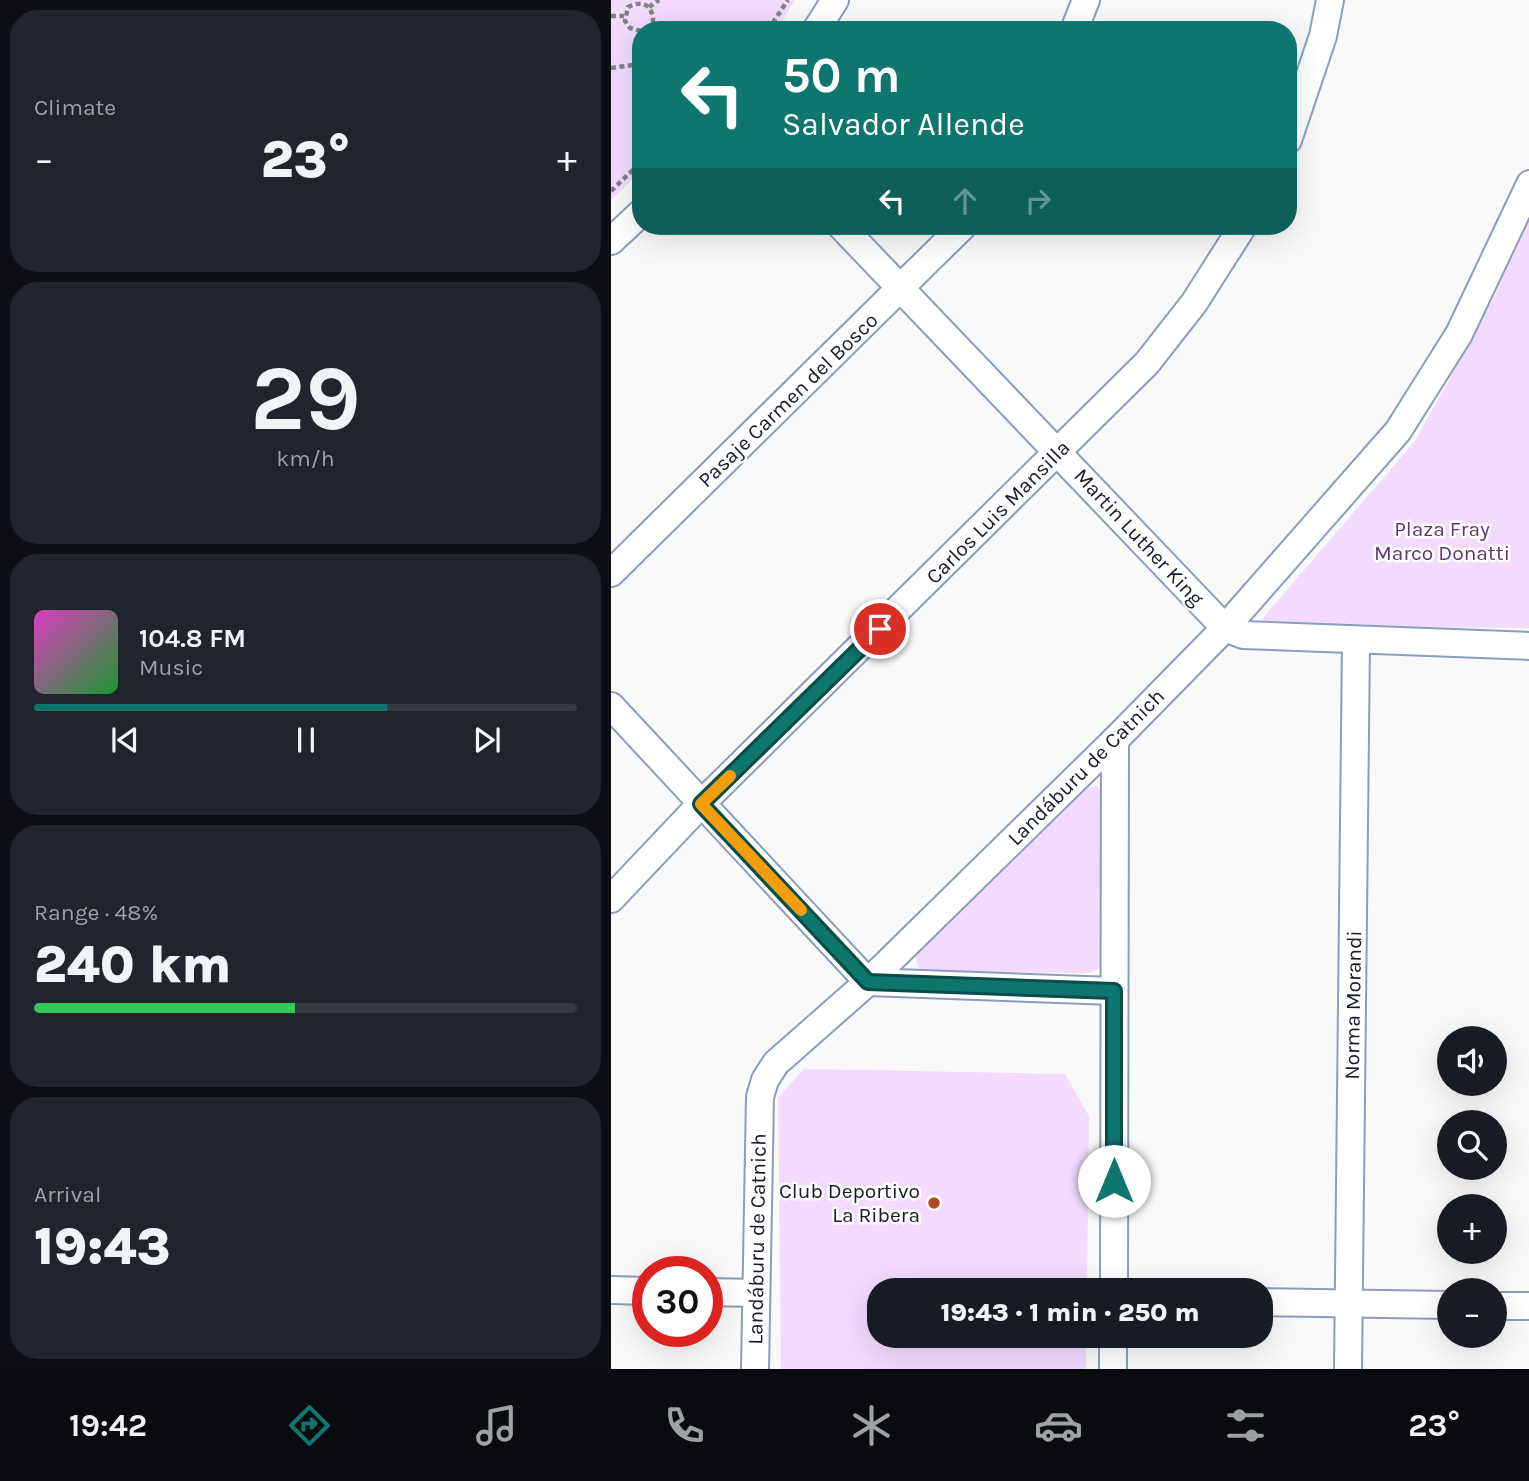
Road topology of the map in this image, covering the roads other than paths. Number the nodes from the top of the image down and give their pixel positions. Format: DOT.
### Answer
graph roads {
  1 [pos="835,0"];
  2 [pos="1086,0"];
  3 [pos="1330,0"];
  4 [pos="822,21"];
  5 [pos="1078,21"];
  6 [pos="1297,113"];
  7 [pos="1529,184"];
  8 [pos="632,222"];
  9 [pos="850,235"];
  10 [pos="954,235"];
  11 [pos="1237,235"];
  12 [pos="611,241"];
  13 [pos="901,289"];
  14 [pos="1059,453"];
  15 [pos="611,573"];
  16 [pos="1225,628"];
  17 [pos="1356,641"];
  18 [pos="1529,646"];
  19 [pos="611,706"];
  20 [pos="1115,740"];
  21 [pos="701,804"];
  22 [pos="611,898"];
  23 [pos="868,982"];
  24 [pos="1114,991"];
  25 [pos="1114,1278"];
  26 [pos="611,1290"];
  27 [pos="632,1291"];
  28 [pos="723,1292"];
  29 [pos="756,1293"];
  30 [pos="1273,1302"];
  31 [pos="1350,1303"];
  32 [pos="1437,1305"];
  33 [pos="1507,1306"];
  34 [pos="1529,1306"];
  35 [pos="1113,1348"];
  36 [pos="755,1369"];
  37 [pos="1113,1369"];
  38 [pos="1348,1369"];
  1 -- 4 [label="street"];
  2 -- 5 [label="street"];
  3 -- 6 [label="street"];
  7 -- 16 [label="street, Landáburu de Catnich"];
  8 -- 12 [label="street"];
  9 -- 13 [label="street, Martin Luther King"];
  10 -- 13 [label="street, Pasaje Carmen del Bosco"];
  11 -- 14 [label="street, Carlos Luis Mansilla"];
  13 -- 14 [label="street, Martin Luther King"];
  13 -- 15 [label="street, Pasaje Carmen del Bosco"];
  14 -- 16 [label="street, Martin Luther King"];
  14 -- 21 [label="street, Carlos Luis Mansilla"];
  16 -- 17 [label="street"];
  16 -- 20 [label="street, Landáburu de Catnich"];
  17 -- 18 [label="street"];
  17 -- 31 [label="street, Norma Morandi"];
  19 -- 21 [label="street"];
  20 -- 23 [label="street, Landáburu de Catnich"];
  20 -- 24 [label="street"];
  21 -- 22 [label="street, Carlos Luis Mansilla"];
  21 -- 23 [label="street"];
  23 -- 24 [label="street"];
  23 -- 29 [label="street, Landáburu de Catnich"];
  24 -- 25 [label="street"];
  26 -- 27 [label="street"];
  28 -- 29 [label="street"];
  29 -- 36 [label="street, Landáburu de Catnich"];
  30 -- 31 [label="street"];
  31 -- 32 [label="street"];
  31 -- 38 [label="street, Norma Morandi"];
  33 -- 34 [label="street"];
  35 -- 37 [label="street"];
}
